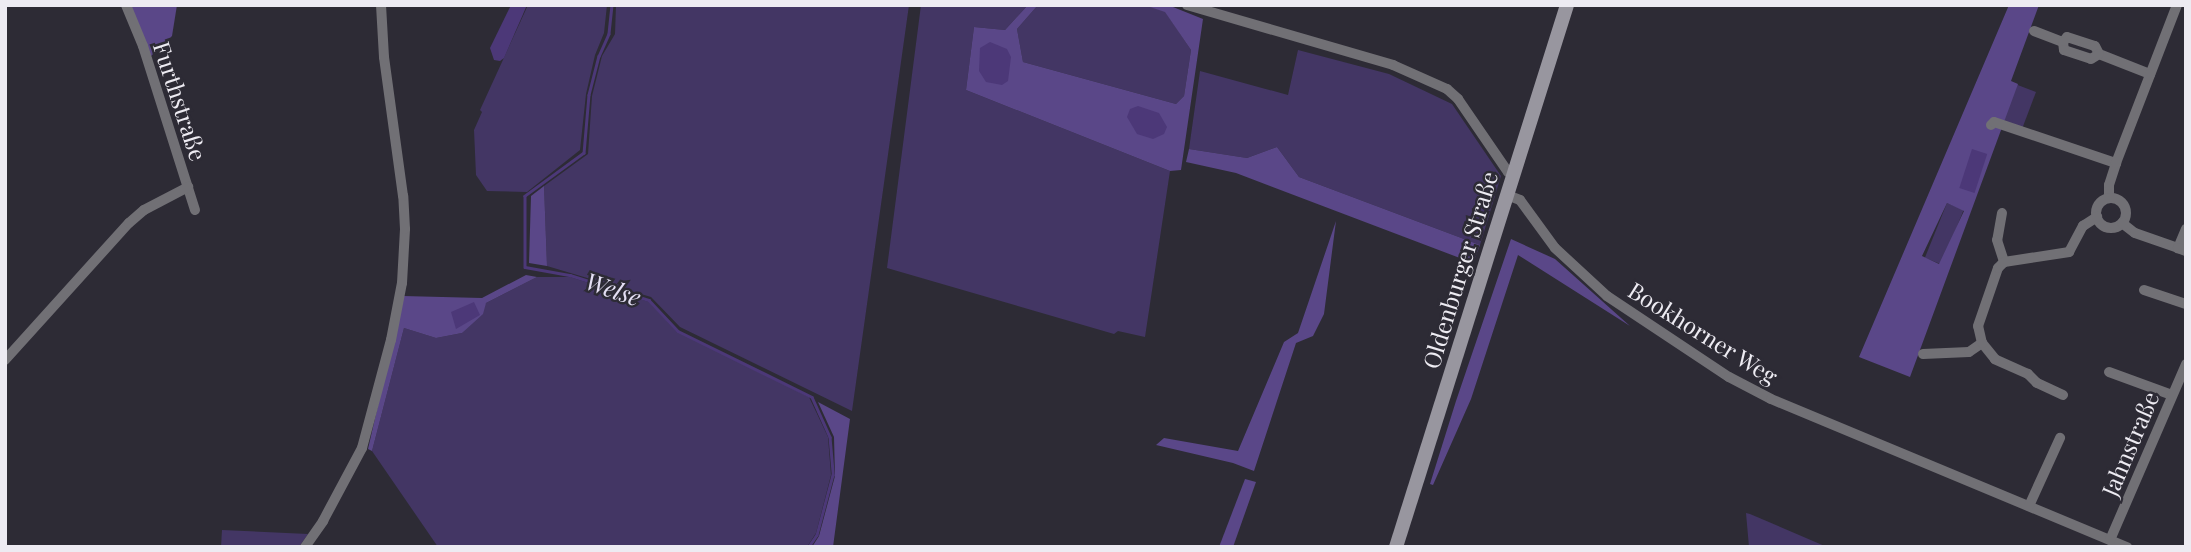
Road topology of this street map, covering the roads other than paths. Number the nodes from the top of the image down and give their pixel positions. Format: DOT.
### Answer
graph roads {
  1 [pos="126,5"];
  2 [pos="381,5"];
  3 [pos="1187,5"];
  4 [pos="1567,5"];
  5 [pos="2177,5"];
  6 [pos="1210,9"];
  7 [pos="2034,31"];
  8 [pos="2150,74"];
  9 [pos="1991,125"];
  10 [pos="2116,163"];
  11 [pos="1513,175"];
  12 [pos="188,187"];
  13 [pos="1507,195"];
  14 [pos="2109,198"];
  15 [pos="195,210"];
  16 [pos="2002,212"];
  17 [pos="2097,218"];
  18 [pos="2122,223"];
  19 [pos="2186,229"];
  20 [pos="2182,249"];
  21 [pos="2004,262"];
  22 [pos="2144,290"];
  23 [pos="2186,304"];
  24 [pos="1982,343"];
  25 [pos="1923,354"];
  26 [pos="5,360"];
  27 [pos="2186,364"];
  28 [pos="2109,372"];
  29 [pos="2063,395"];
  30 [pos="2172,395"];
  31 [pos="2060,438"];
  32 [pos="2029,506"];
  33 [pos="2110,540"];
  34 [pos="304,547"];
  35 [pos="1396,547"];
  36 [pos="2127,547"];
  1 -- 12 [label="street, Furthstraße"];
  2 -- 34 [label="street"];
  3 -- 6 [label="street"];
  4 -- 11 [label="street, Oldenburger Straße"];
  5 -- 8 [label="street"];
  6 -- 11 [label="street"];
  7 -- 8 [label="street"];
  8 -- 10 [label="street"];
  9 -- 10 [label="street"];
  10 -- 14 [label="street"];
  11 -- 13 [label="street, Oldenburger Straße"];
  12 -- 15 [label="street, Furthstraße"];
  12 -- 26 [label="street"];
  13 -- 32 [label="street, Bookhorner Weg"];
  13 -- 35 [label="street, Oldenburger Straße"];
  14 -- 17 [label="street"];
  14 -- 18 [label="street"];
  16 -- 21 [label="street"];
  17 -- 18 [label="street"];
  17 -- 21 [label="street"];
  18 -- 20 [label="street"];
  19 -- 20 [label="street"];
  21 -- 24 [label="street"];
  22 -- 23 [label="street"];
  24 -- 25 [label="street"];
  24 -- 29 [label="street"];
  27 -- 30 [label="street, Jahnstraße"];
  28 -- 30 [label="street"];
  30 -- 33 [label="street, Jahnstraße"];
  31 -- 32 [label="street"];
  32 -- 33 [label="street, Bookhorner Weg"];
  33 -- 36 [label="street, Bookhorner Weg"];
}
